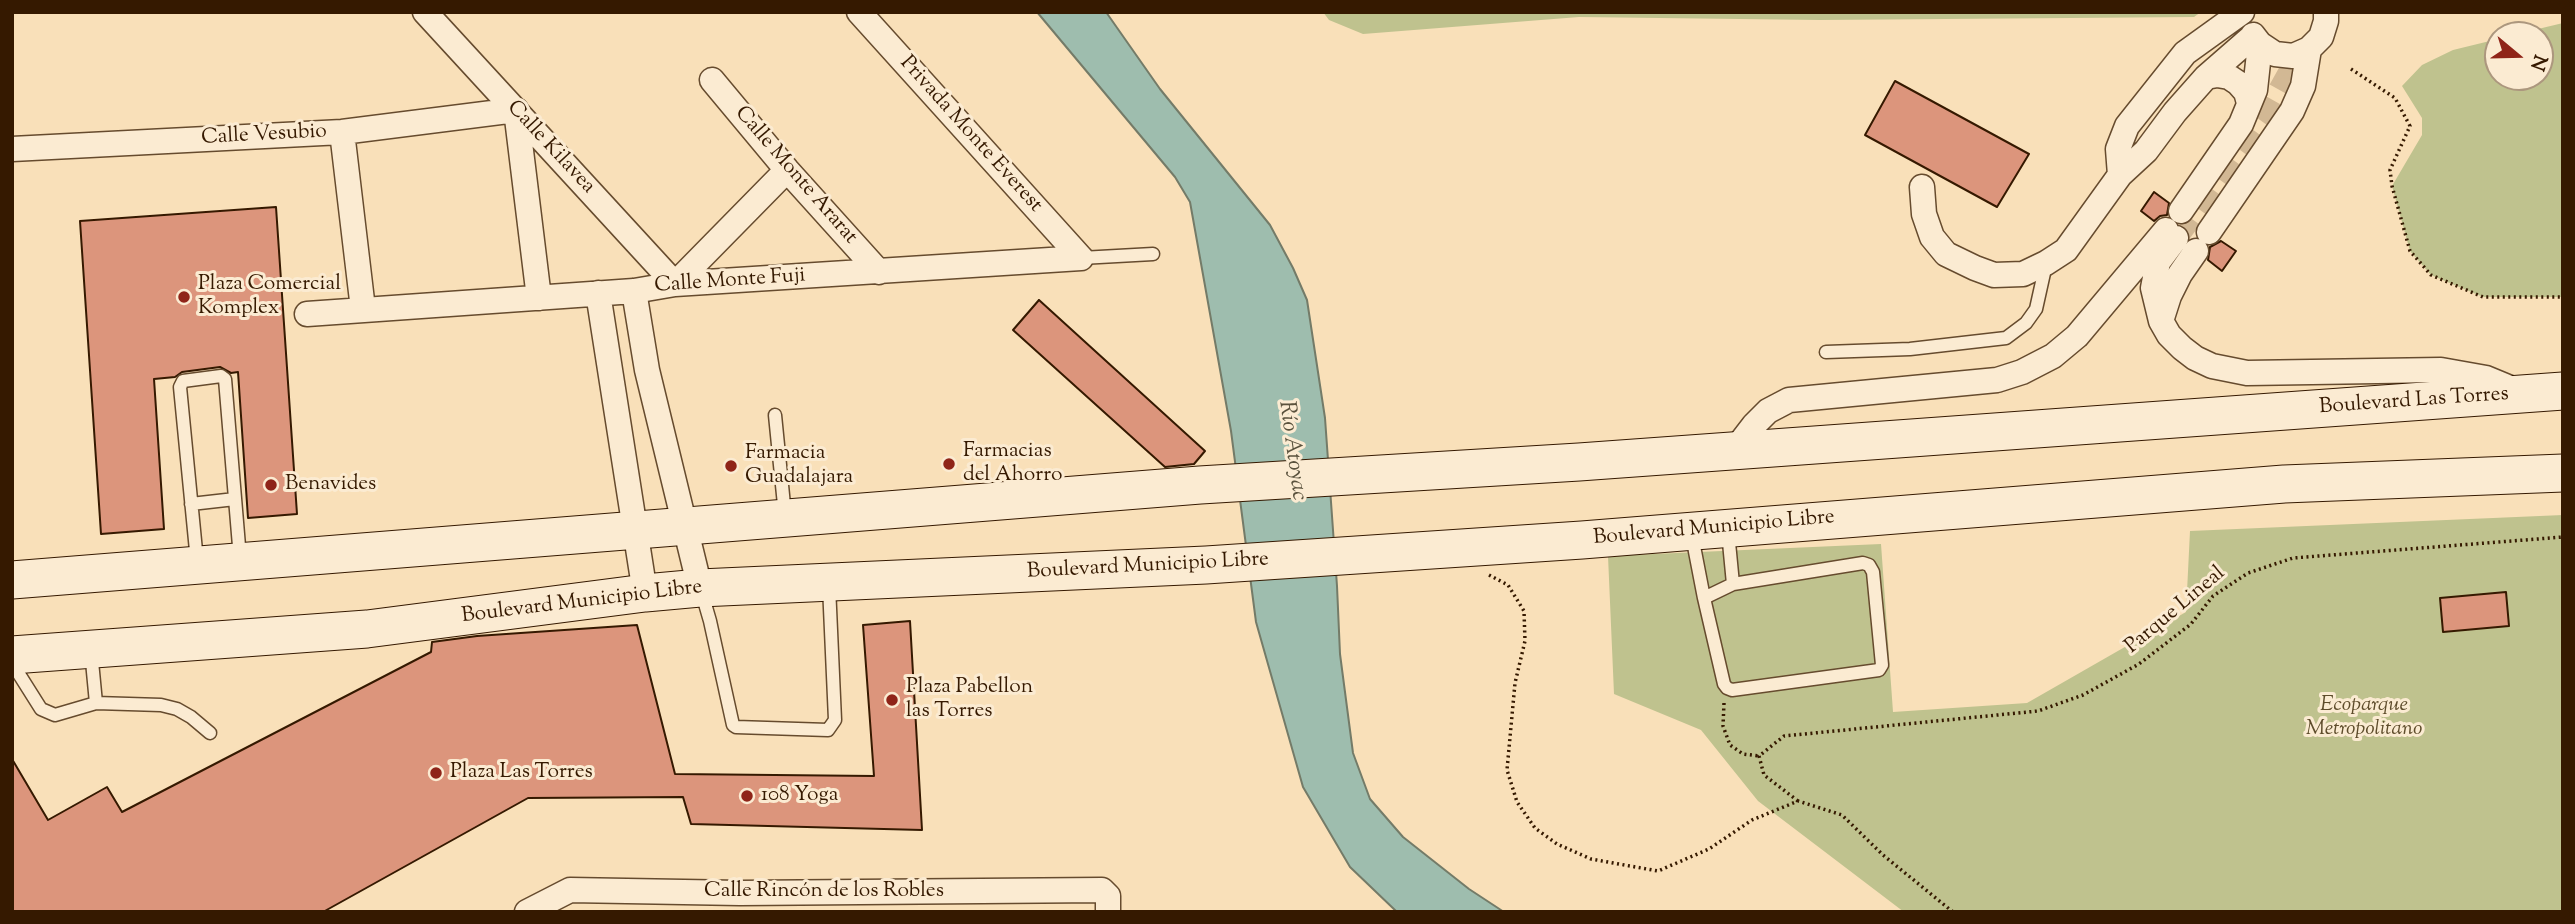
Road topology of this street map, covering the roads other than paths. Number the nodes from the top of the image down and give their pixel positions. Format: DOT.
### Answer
graph roads {
  1 [pos="425,12"];
  2 [pos="859,12"];
  3 [pos="2242,12"];
  4 [pos="2326,12"];
  5 [pos="2254,31"];
  6 [pos="2309,49"];
  7 [pos="2206,77"];
  8 [pos="712,80"];
  9 [pos="2249,103"];
  10 [pos="516,110"];
  11 [pos="342,132"];
  12 [pos="12,149"];
  13 [pos="787,170"];
  14 [pos="2120,175"];
  15 [pos="1922,187"];
  16 [pos="2186,232"];
  17 [pos="1153,254"];
  18 [pos="1081,258"];
  19 [pos="2046,263"];
  20 [pos="879,272"];
  21 [pos="675,284"];
  22 [pos="634,291"];
  23 [pos="598,293"];
  24 [pos="539,298"];
  25 [pos="363,309"];
  26 [pos="307,314"];
  27 [pos="1826,352"];
  28 [pos="2563,391"];
  29 [pos="2526,394"];
  30 [pos="775,415"];
  31 [pos="1734,451"];
  32 [pos="2563,473"];
  33 [pos="235,499"];
  34 [pos="191,504"];
  35 [pos="785,518"];
  36 [pos="683,526"];
  37 [pos="1728,528"];
  38 [pos="635,530"];
  39 [pos="1691,531"];
  40 [pos="240,562"];
  41 [pos="197,565"];
  42 [pos="12,580"];
  43 [pos="828,582"];
  44 [pos="1734,584"];
  45 [pos="700,588"];
  46 [pos="645,593"];
  47 [pos="1704,598"];
  48 [pos="91,649"];
  49 [pos="12,655"];
  50 [pos="12,663"];
  51 [pos="96,704"];
  52 [pos="210,733"];
  53 [pos="576,901"];
  54 [pos="745,902"];
  55 [pos="527,912"];
  56 [pos="1108,912"];
  1 -- 10 [label="street, Calle Kilavea"];
  2 -- 18 [label="street, Privada Monte Everest"];
  3 -- 14 [label="street"];
  4 -- 6 [label="street"];
  5 -- 6 [label="street"];
  5 -- 7 [label="street"];
  5 -- 9 [label="street"];
  6 -- 16 [label="street"];
  7 -- 9 [label="street"];
  7 -- 14 [label="street"];
  8 -- 13 [label="street, Calle Monte Ararat"];
  9 -- 16 [label="street"];
  10 -- 11 [label="street, Calle Vesubio"];
  10 -- 21 [label="street, Calle Kilavea"];
  10 -- 24 [label="street"];
  11 -- 12 [label="street, Calle Vesubio"];
  11 -- 25 [label="street"];
  13 -- 20 [label="street, Calle Monte Ararat"];
  13 -- 21 [label="street"];
  14 -- 19 [label="street"];
  15 -- 19 [label="street"];
  16 -- 29 [label="street"];
  16 -- 31 [label="street"];
  17 -- 18 [label="lane, Calle Monte Fuji"];
  18 -- 20 [label="street, Calle Monte Fuji"];
  19 -- 27 [label="lane"];
  20 -- 21 [label="street, Calle Monte Fuji"];
  21 -- 22 [label="street, Calle Monte Fuji"];
  22 -- 23 [label="street, Calle Monte Fuji"];
  22 -- 36 [label="street"];
  23 -- 24 [label="street, Calle Monte Fuji"];
  23 -- 38 [label="street"];
  24 -- 25 [label="street, Calle Monte Fuji"];
  25 -- 26 [label="street, Calle Monte Fuji"];
  28 -- 29 [label="main road, Boulevard Las Torres"];
  29 -- 31 [label="main road, Boulevard Las Torres"];
  30 -- 35 [label="lane"];
  31 -- 35 [label="main road"];
  32 -- 37 [label="main road, Boulevard Municipio Libre"];
  33 -- 34 [label="lane"];
  33 -- 34 [label="lane"];
  33 -- 40 [label="lane"];
  34 -- 41 [label="lane"];
  35 -- 36 [label="main road"];
  36 -- 38 [label="main road"];
  36 -- 45 [label="street"];
  37 -- 39 [label="main road, Boulevard Municipio Libre"];
  37 -- 44 [label="lane"];
  38 -- 40 [label="main road"];
  38 -- 46 [label="street"];
  39 -- 43 [label="main road, Boulevard Municipio Libre"];
  39 -- 47 [label="lane"];
  40 -- 41 [label="main road"];
  41 -- 42 [label="main road"];
  43 -- 45 [label="main road, Boulevard Municipio Libre"];
  43 -- 45 [label="lane"];
  44 -- 47 [label="lane"];
  44 -- 47 [label="lane"];
  45 -- 46 [label="main road, Boulevard Municipio Libre"];
  46 -- 48 [label="main road, Boulevard Municipio Libre"];
  48 -- 49 [label="main road, Boulevard Municipio Libre"];
  48 -- 51 [label="lane"];
  50 -- 51 [label="lane"];
  51 -- 52 [label="lane"];
  53 -- 54 [label="street, Calle Rincón de los Robles"];
  53 -- 55 [label="street, Calle Rincón de los Robles"];
  54 -- 56 [label="street, Calle Rincón de los Robles"];
}
